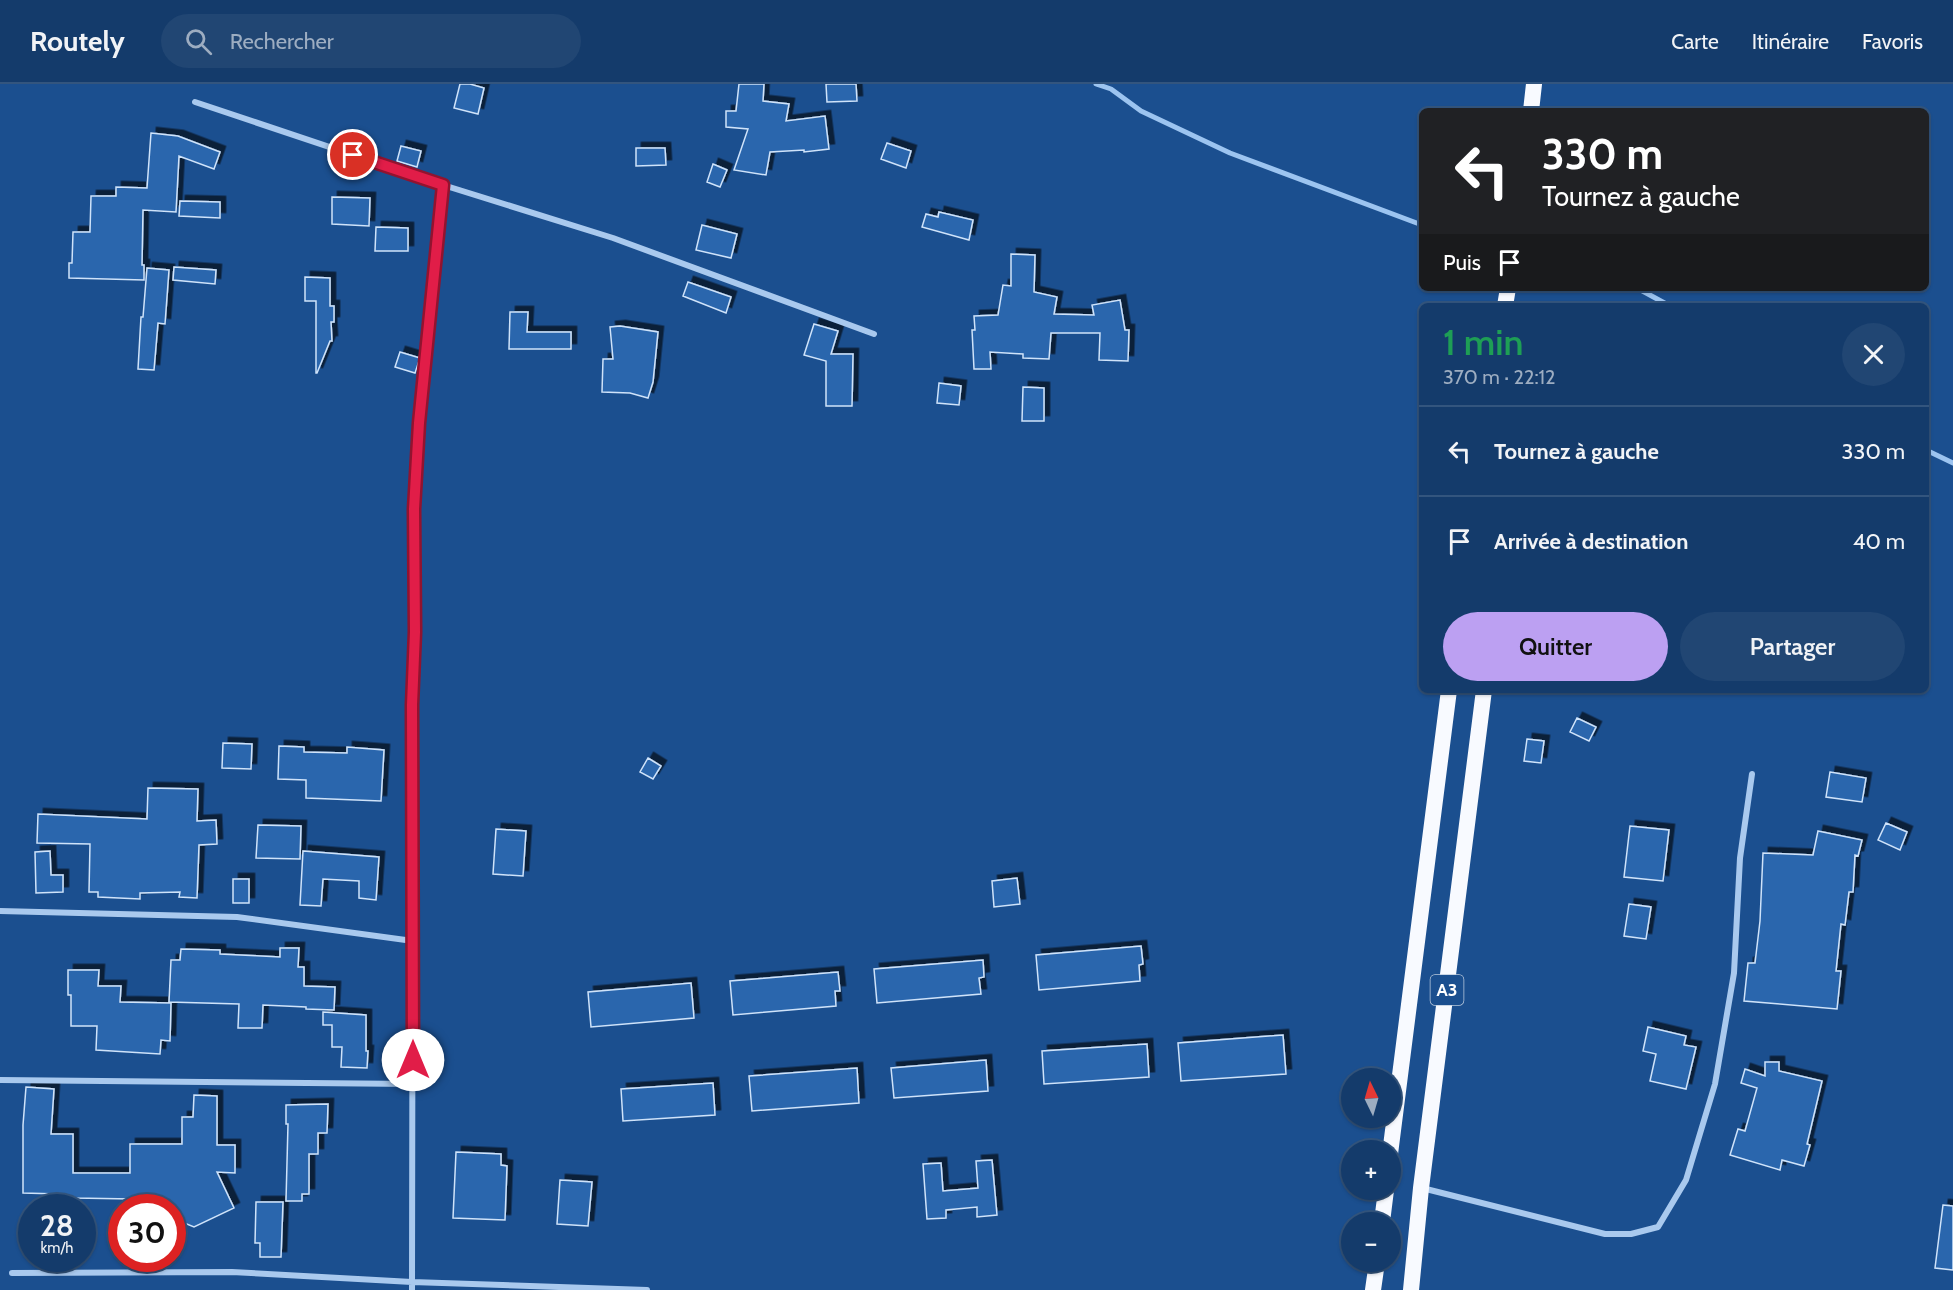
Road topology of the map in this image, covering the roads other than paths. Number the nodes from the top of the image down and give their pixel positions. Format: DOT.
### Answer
graph roads {
  1 [pos="1534,84"];
  2 [pos="195,102"];
  3 [pos="1530,108"];
  4 [pos="443,185"];
  5 [pos="874,333"];
  6 [pos="1449,693"];
  7 [pos="1484,693"];
  8 [pos="1752,774"];
  9 [pos="0,911"];
  10 [pos="413,941"];
  11 [pos="0,1080"];
  12 [pos="413,1084"];
  13 [pos="1392,1140"];
  14 [pos="1421,1188"];
  15 [pos="1376,1272"];
  16 [pos="12,1273"];
  17 [pos="412,1282"];
  18 [pos="412,1290"];
  19 [pos="647,1290"];
  20 [pos="1373,1290"];
  21 [pos="1410,1290"];
  1 -- 3 [label="highway"];
  2 -- 4 [label="street"];
  4 -- 5 [label="street"];
  4 -- 10 [label="street"];
  6 -- 13 [label="highway, A3"];
  7 -- 14 [label="highway, A3"];
  8 -- 14 [label="street"];
  9 -- 10 [label="street"];
  10 -- 12 [label="street"];
  11 -- 12 [label="street"];
  12 -- 17 [label="street"];
  14 -- 21 [label="highway, A3"];
  15 -- 20 [label="highway"];
  16 -- 17 [label="street"];
  17 -- 18 [label="street"];
  17 -- 19 [label="street"];
}
